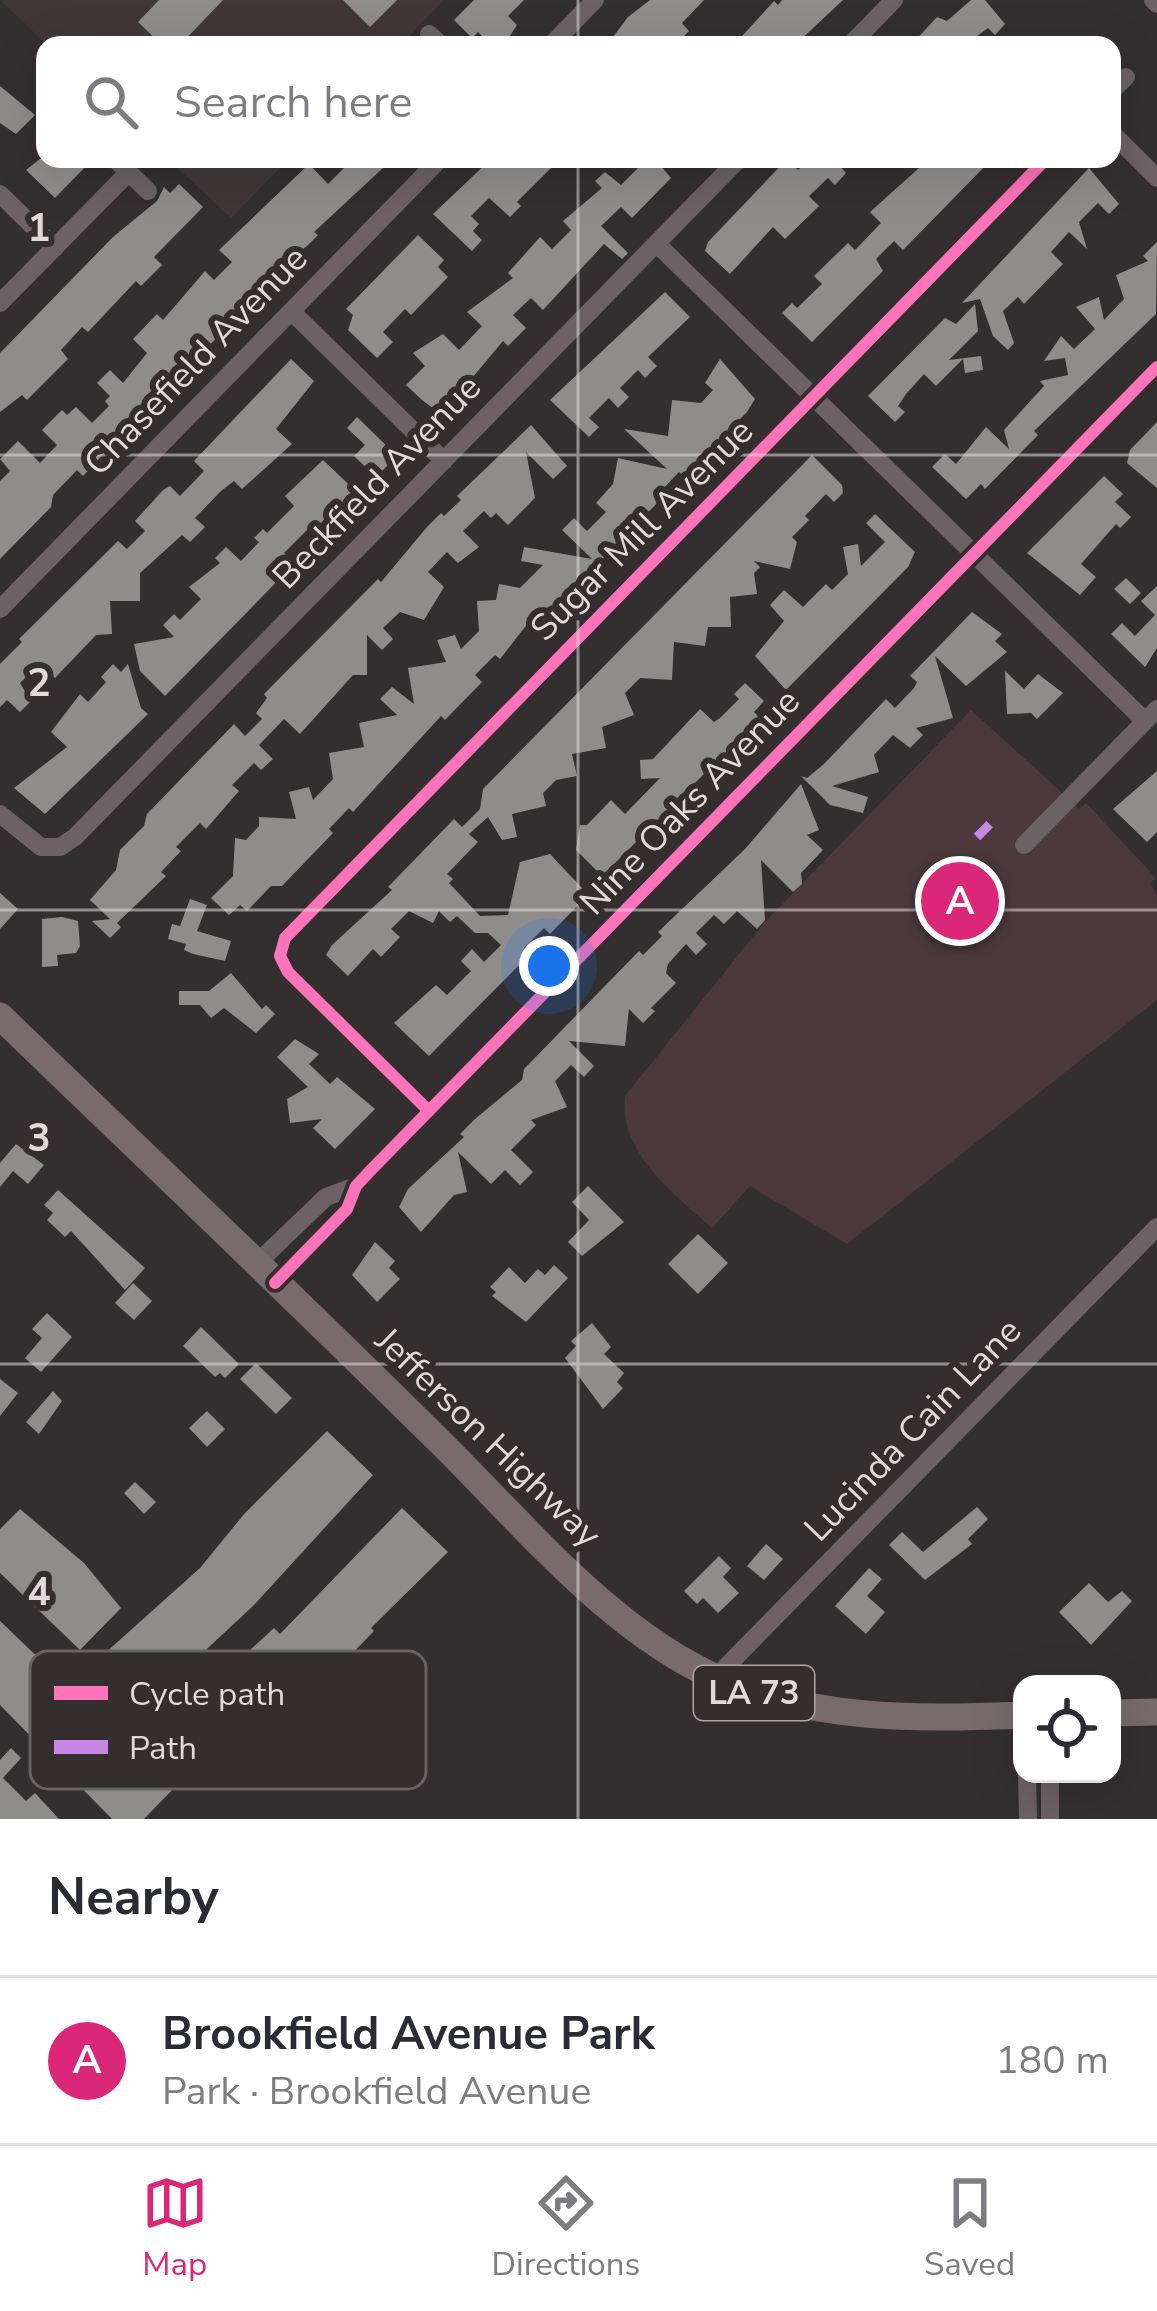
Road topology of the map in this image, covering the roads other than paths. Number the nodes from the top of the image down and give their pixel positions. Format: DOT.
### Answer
graph roads {
  1 [pos="595,0"];
  2 [pos="894,0"];
  3 [pos="560,36"];
  4 [pos="859,36"];
  5 [pos="1121,143"];
  6 [pos="120,168"];
  7 [pos="124,168"];
  8 [pos="431,168"];
  9 [pos="731,168"];
  10 [pos="1037,168"];
  11 [pos="1157,178"];
  12 [pos="148,191"];
  13 [pos="0,194"];
  14 [pos="657,244"];
  15 [pos="55,248"];
  16 [pos="0,303"];
  17 [pos="291,311"];
  18 [pos="1157,368"];
  19 [pos="814,398"];
  20 [pos="444,461"];
  21 [pos="973,555"];
  22 [pos="0,609"];
  23 [pos="1151,715"];
  24 [pos="0,814"];
  25 [pos="1024,845"];
  26 [pos="0,1016"];
  27 [pos="430,1111"];
  28 [pos="1157,1228"];
  29 [pos="266,1274"];
  30 [pos="716,1677"];
  31 [pos="1157,1712"];
  32 [pos="1121,1713"];
  33 [pos="1013,1715"];
  34 [pos="1028,1783"];
  35 [pos="1050,1783"];
  36 [pos="1028,1819"];
  37 [pos="1050,1819"];
  1 -- 3 [label="street"];
  2 -- 4 [label="street"];
  5 -- 11 [label="street"];
  6 -- 15 [label="street"];
  7 -- 12 [label="street"];
  8 -- 17 [label="street, Chasefield Avenue"];
  9 -- 14 [label="street, Beckfield Avenue"];
  10 -- 19 [label="street, Sugar Mill Avenue"];
  13 -- 15 [label="street"];
  14 -- 19 [label="street"];
  14 -- 20 [label="street, Beckfield Avenue"];
  15 -- 16 [label="street"];
  17 -- 20 [label="street"];
  17 -- 22 [label="street, Chasefield Avenue"];
  18 -- 21 [label="street, Nine Oaks Avenue"];
  19 -- 21 [label="street"];
  19 -- 27 [label="street, Sugar Mill Avenue"];
  20 -- 24 [label="street, Beckfield Avenue"];
  21 -- 23 [label="street"];
  21 -- 27 [label="street, Nine Oaks Avenue"];
  23 -- 25 [label="street"];
  26 -- 29 [label="main road, Jefferson Highway / LA 73"];
  27 -- 29 [label="street, Nine Oaks Avenue"];
  28 -- 30 [label="street, Lucinda Cain Lane"];
  29 -- 30 [label="main road, Jefferson Highway / LA 73"];
  30 -- 33 [label="main road, Jefferson Highway / LA 73"];
  31 -- 32 [label="main road"];
  34 -- 36 [label="street"];
  35 -- 37 [label="street"];
}
